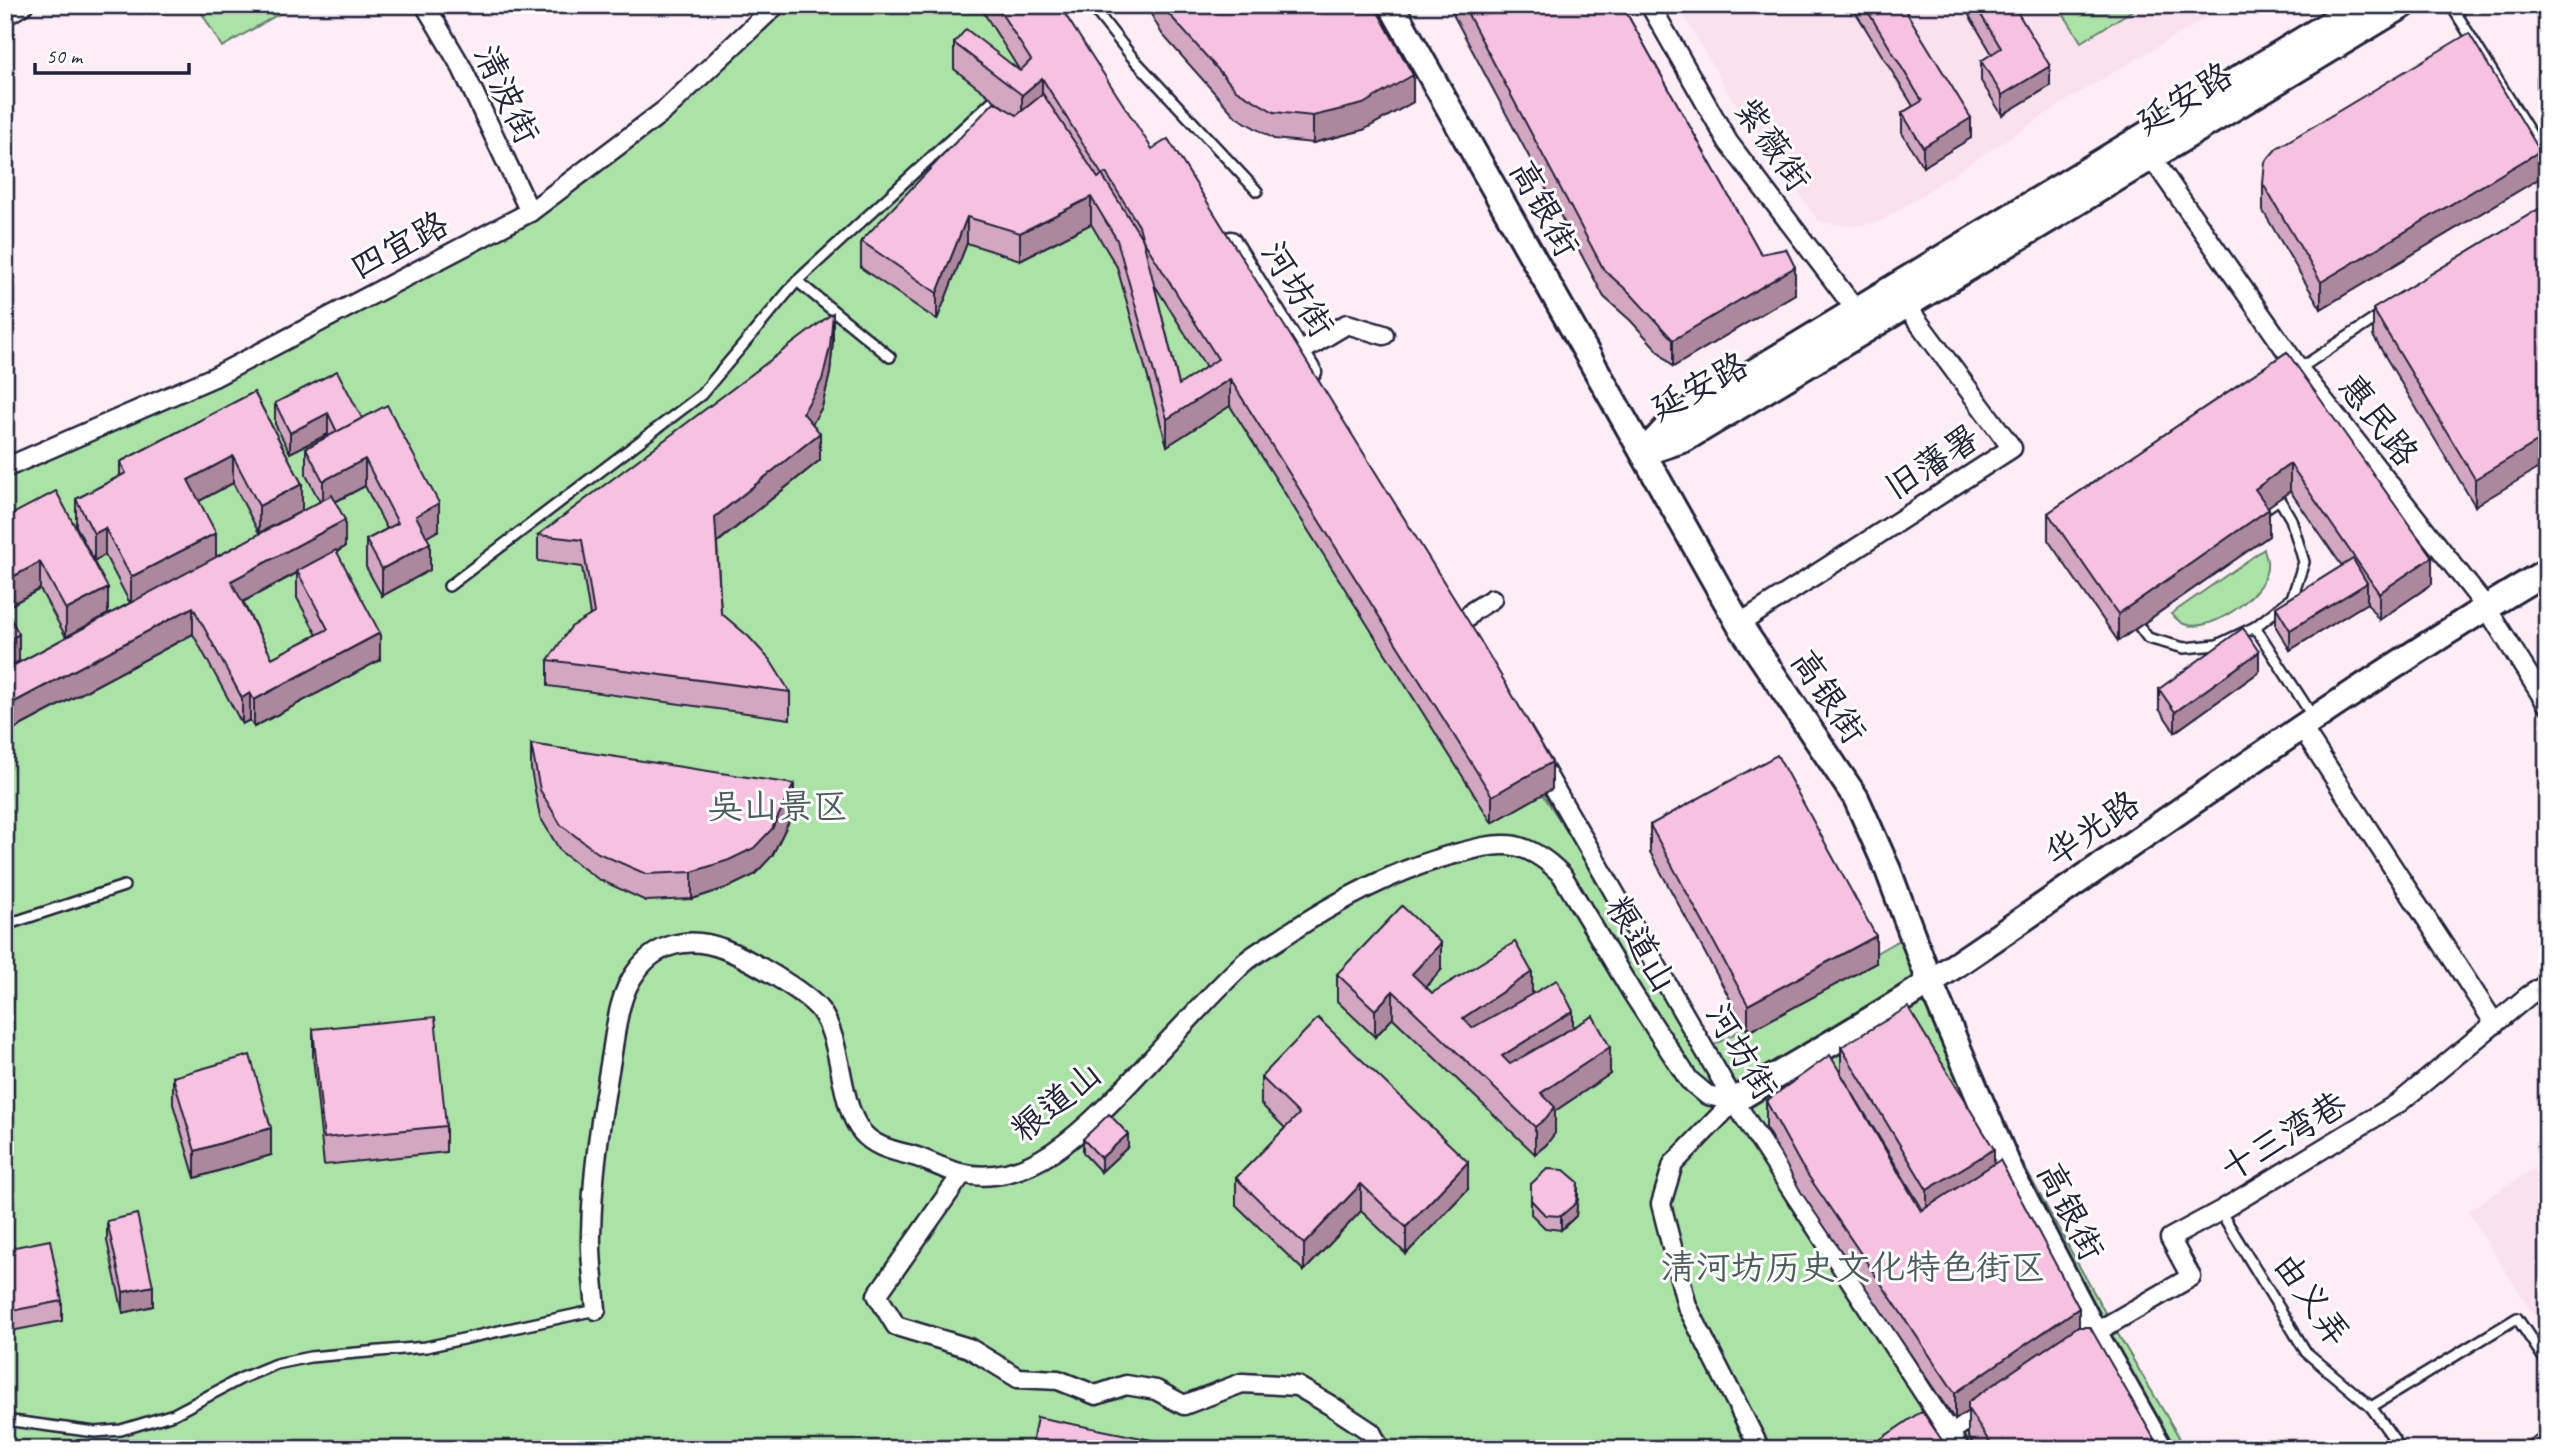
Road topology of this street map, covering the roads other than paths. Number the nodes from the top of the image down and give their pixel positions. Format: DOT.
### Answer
graph roads {
  1 [pos="23,5"];
  2 [pos="425,5"];
  3 [pos="776,5"];
  4 [pos="1091,5"];
  5 [pos="1391,5"];
  6 [pos="1650,5"];
  7 [pos="2360,5"];
  8 [pos="2451,5"];
  9 [pos="2400,6"];
  10 [pos="5,16"];
  11 [pos="1009,86"];
  12 [pos="2145,149"];
  13 [pos="2547,160"];
  14 [pos="1257,191"];
  15 [pos="530,212"];
  16 [pos="1190,250"];
  17 [pos="797,281"];
  18 [pos="1907,307"];
  19 [pos="2389,309"];
  20 [pos="1856,310"];
  21 [pos="1384,335"];
  22 [pos="1300,352"];
  23 [pos="890,357"];
  24 [pos="2299,369"];
  25 [pos="1321,388"];
  26 [pos="1643,453"];
  27 [pos="5,468"];
  28 [pos="2246,521"];
  29 [pos="2547,570"];
  30 [pos="449,586"];
  31 [pos="1492,599"];
  32 [pos="2123,604"];
  33 [pos="2486,607"];
  34 [pos="1459,621"];
  35 [pos="1739,624"];
  36 [pos="2256,627"];
  37 [pos="2547,704"];
  38 [pos="2308,723"];
  39 [pos="1530,745"];
  40 [pos="124,886"];
  41 [pos="5,925"];
  42 [pos="1930,982"];
  43 [pos="2547,984"];
  44 [pos="2494,1024"];
  45 [pos="1734,1101"];
  46 [pos="961,1174"];
  47 [pos="2220,1211"];
  48 [pos="596,1310"];
  49 [pos="2094,1332"];
  50 [pos="2071,1348"];
  51 [pos="2547,1363"];
  52 [pos="2005,1394"];
  53 [pos="2371,1407"];
  54 [pos="5,1420"];
  55 [pos="1949,1433"];
  56 [pos="2547,1441"];
  57 [pos="1380,1449"];
  58 [pos="1760,1449"];
  59 [pos="1925,1449"];
  60 [pos="1960,1449"];
  61 [pos="2160,1449"];
  62 [pos="2400,1449"];
  63 [pos="2534,1449"];
  1 -- 10 [label="street"];
  2 -- 15 [label="street, 清波街"];
  3 -- 15 [label="street, 四宜路"];
  4 -- 14 [label="lane"];
  5 -- 26 [label="street, 高银街"];
  6 -- 20 [label="street, 紫薇街"];
  7 -- 12 [label="street, 延安路"];
  8 -- 13 [label="lane"];
  9 -- 12 [label="street, 延安路"];
  11 -- 17 [label="lane"];
  12 -- 18 [label="street, 延安路"];
  12 -- 20 [label="street, 延安路"];
  12 -- 24 [label="street, 惠民路"];
  15 -- 27 [label="street, 四宜路"];
  16 -- 22 [label="street, 河坊街"];
  17 -- 23 [label="lane"];
  17 -- 30 [label="lane"];
  18 -- 26 [label="street, 延安路"];
  18 -- 35 [label="street, 旧藩署"];
  19 -- 24 [label="lane"];
  20 -- 26 [label="street, 延安路"];
  21 -- 22 [label="street"];
  22 -- 25 [label="street, 河坊街"];
  24 -- 33 [label="street, 惠民路"];
  26 -- 35 [label="street, 高银街"];
  28 -- 36 [label="lane"];
  29 -- 33 [label="street, 华光路"];
  31 -- 34 [label="street"];
  32 -- 36 [label="lane"];
  33 -- 37 [label="street, 惠民路"];
  33 -- 38 [label="street, 华光路"];
  35 -- 42 [label="street, 高银街"];
  36 -- 38 [label="lane"];
  38 -- 42 [label="street, 华光路"];
  38 -- 44 [label="street"];
  39 -- 45 [label="street, 河坊街"];
  40 -- 41 [label="lane"];
  42 -- 45 [label="street, 华光路"];
  42 -- 49 [label="street, 高银街"];
  43 -- 44 [label="street, 十三湾巷"];
  44 -- 47 [label="street, 十三湾巷"];
  45 -- 46 [label="street, 粮道山"];
  45 -- 55 [label="street, 河坊街"];
  45 -- 58 [label="street"];
  46 -- 48 [label="street, 粮道山"];
  46 -- 57 [label="street"];
  47 -- 49 [label="street, 十三湾巷"];
  47 -- 53 [label="lane, 由义弄"];
  48 -- 54 [label="lane"];
  49 -- 50 [label="street"];
  49 -- 61 [label="street, 高银街"];
  51 -- 53 [label="lane"];
  52 -- 55 [label="street"];
  53 -- 62 [label="lane, 由义弄"];
  55 -- 59 [label="street"];
  55 -- 60 [label="street, 河坊街"];
  56 -- 63 [label="street"];
}
